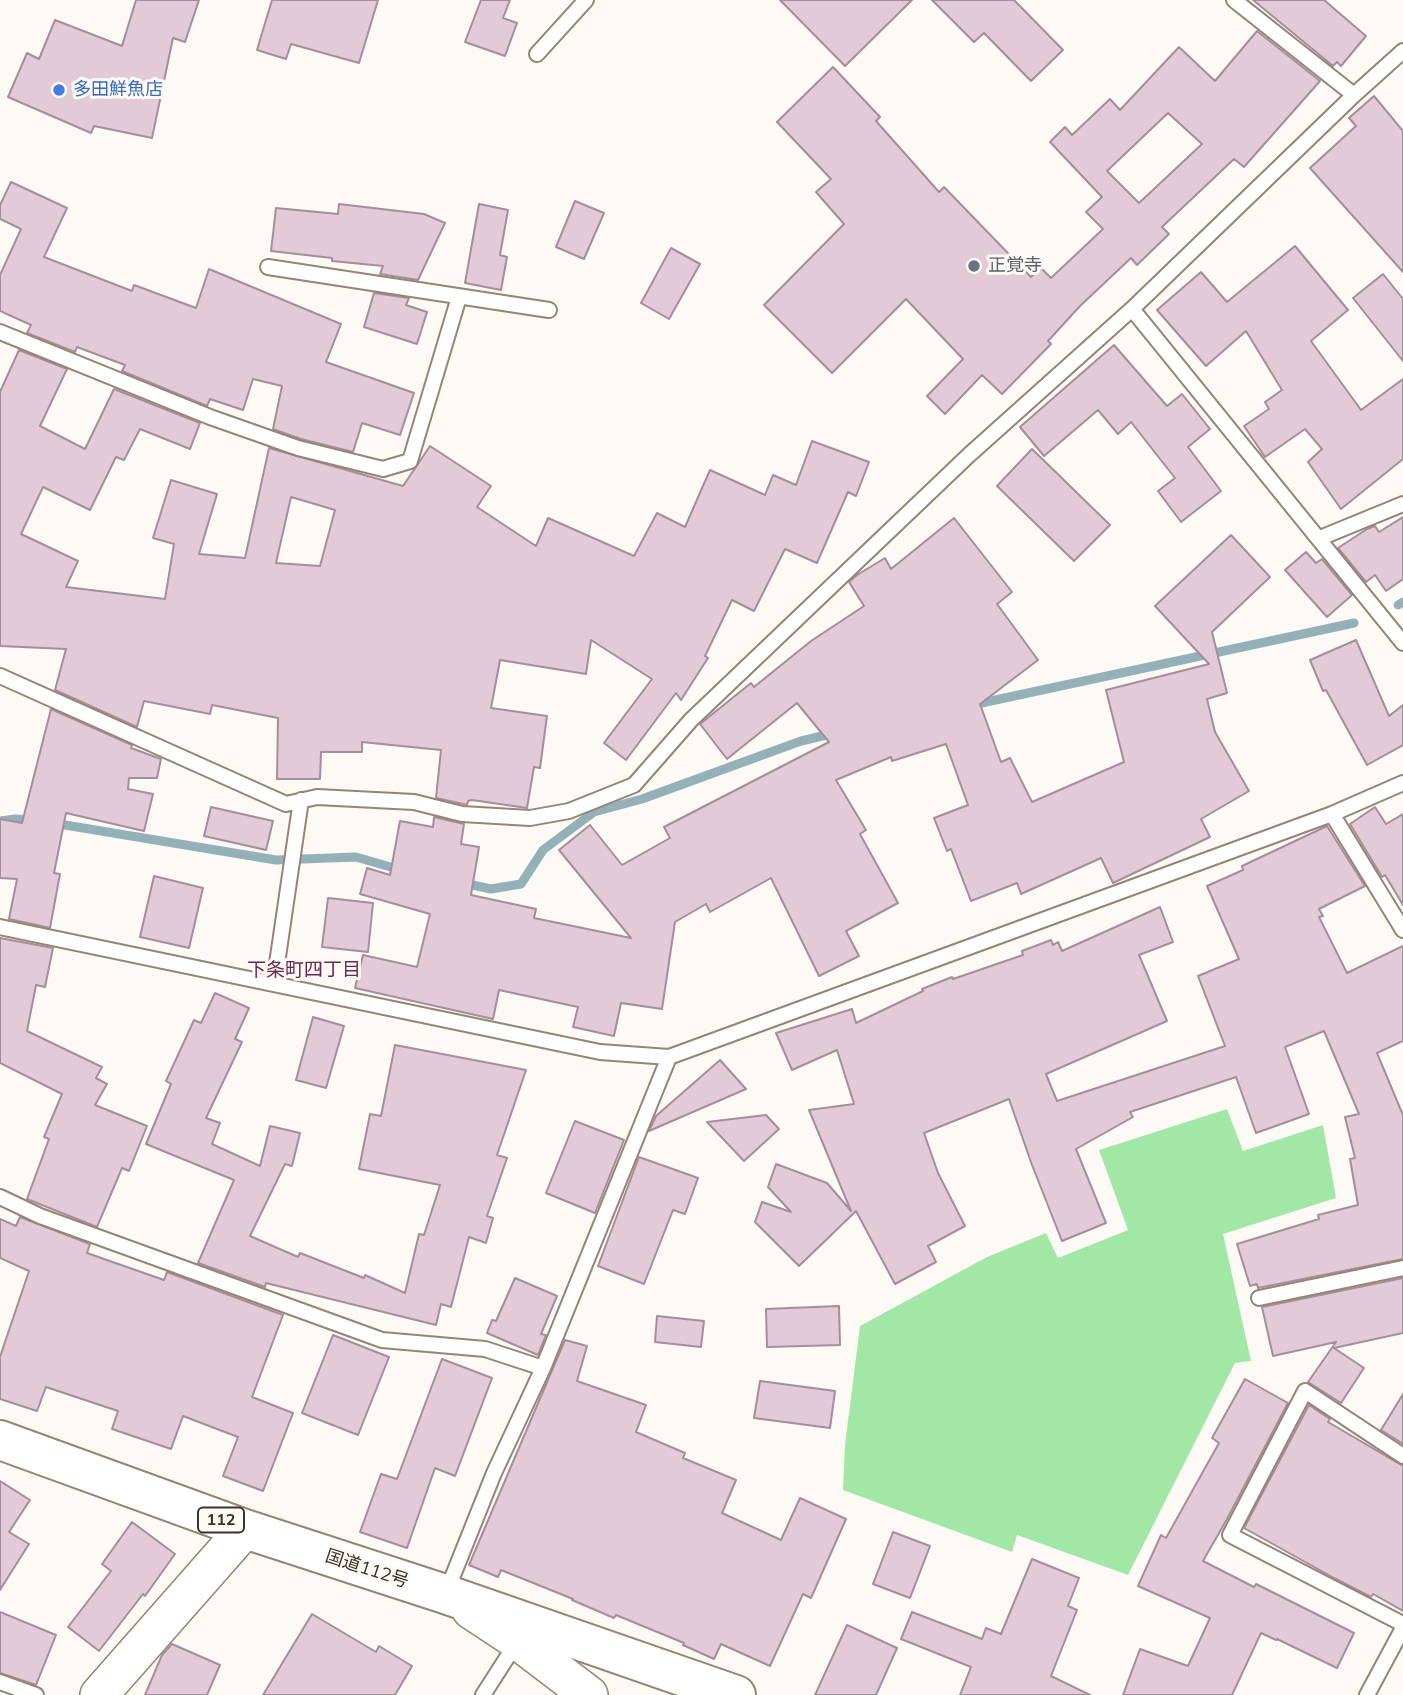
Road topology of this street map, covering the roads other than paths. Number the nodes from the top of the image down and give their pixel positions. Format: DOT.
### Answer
graph roads {
  1 [pos="586,0"];
  2 [pos="1234,0"];
  3 [pos="1403,51"];
  4 [pos="537,54"];
  5 [pos="1354,95"];
  6 [pos="268,267"];
  7 [pos="460,298"];
  8 [pos="1132,309"];
  9 [pos="549,310"];
  10 [pos="0,332"];
  11 [pos="1403,504"];
  12 [pos="1320,538"];
  13 [pos="1403,643"];
  14 [pos="0,676"];
  15 [pos="1403,783"];
  16 [pos="301,800"];
  17 [pos="1332,814"];
  18 [pos="0,926"];
  19 [pos="1403,930"];
  20 [pos="274,984"];
  21 [pos="669,1058"];
  22 [pos="0,1197"];
  23 [pos="1403,1268"];
  24 [pos="1259,1298"];
  25 [pos="543,1368"];
  26 [pos="0,1440"];
  27 [pos="1403,1456"];
  28 [pos="245,1529"];
  29 [pos="445,1594"];
  30 [pos="1403,1626"];
  31 [pos="517,1641"];
  32 [pos="0,1682"];
  33 [pos="36,1695"];
  34 [pos="99,1695"];
  35 [pos="483,1695"];
  36 [pos="589,1695"];
  37 [pos="736,1695"];
  38 [pos="1367,1695"];
  1 -- 4 [label="lane"];
  2 -- 5 [label="lane"];
  3 -- 5 [label="lane"];
  5 -- 8 [label="lane"];
  6 -- 7 [label="lane"];
  7 -- 9 [label="lane"];
  7 -- 10 [label="lane"];
  8 -- 12 [label="lane"];
  8 -- 16 [label="lane"];
  11 -- 12 [label="lane"];
  12 -- 13 [label="lane"];
  14 -- 16 [label="lane"];
  15 -- 17 [label="lane"];
  16 -- 20 [label="lane"];
  17 -- 19 [label="lane"];
  17 -- 21 [label="lane"];
  18 -- 20 [label="lane"];
  20 -- 21 [label="lane"];
  21 -- 25 [label="lane"];
  22 -- 25 [label="lane"];
  23 -- 24 [label="lane"];
  25 -- 29 [label="lane"];
  26 -- 28 [label="highway, 国道112号 / 112"];
  27 -- 30 [label="lane"];
  28 -- 29 [label="highway, 国道112号 / 112"];
  28 -- 34 [label="street"];
  29 -- 31 [label="street"];
  29 -- 37 [label="highway, 国道112号 / 112"];
  30 -- 38 [label="lane"];
  31 -- 35 [label="lane"];
  31 -- 36 [label="street"];
  32 -- 33 [label="lane"];
}
